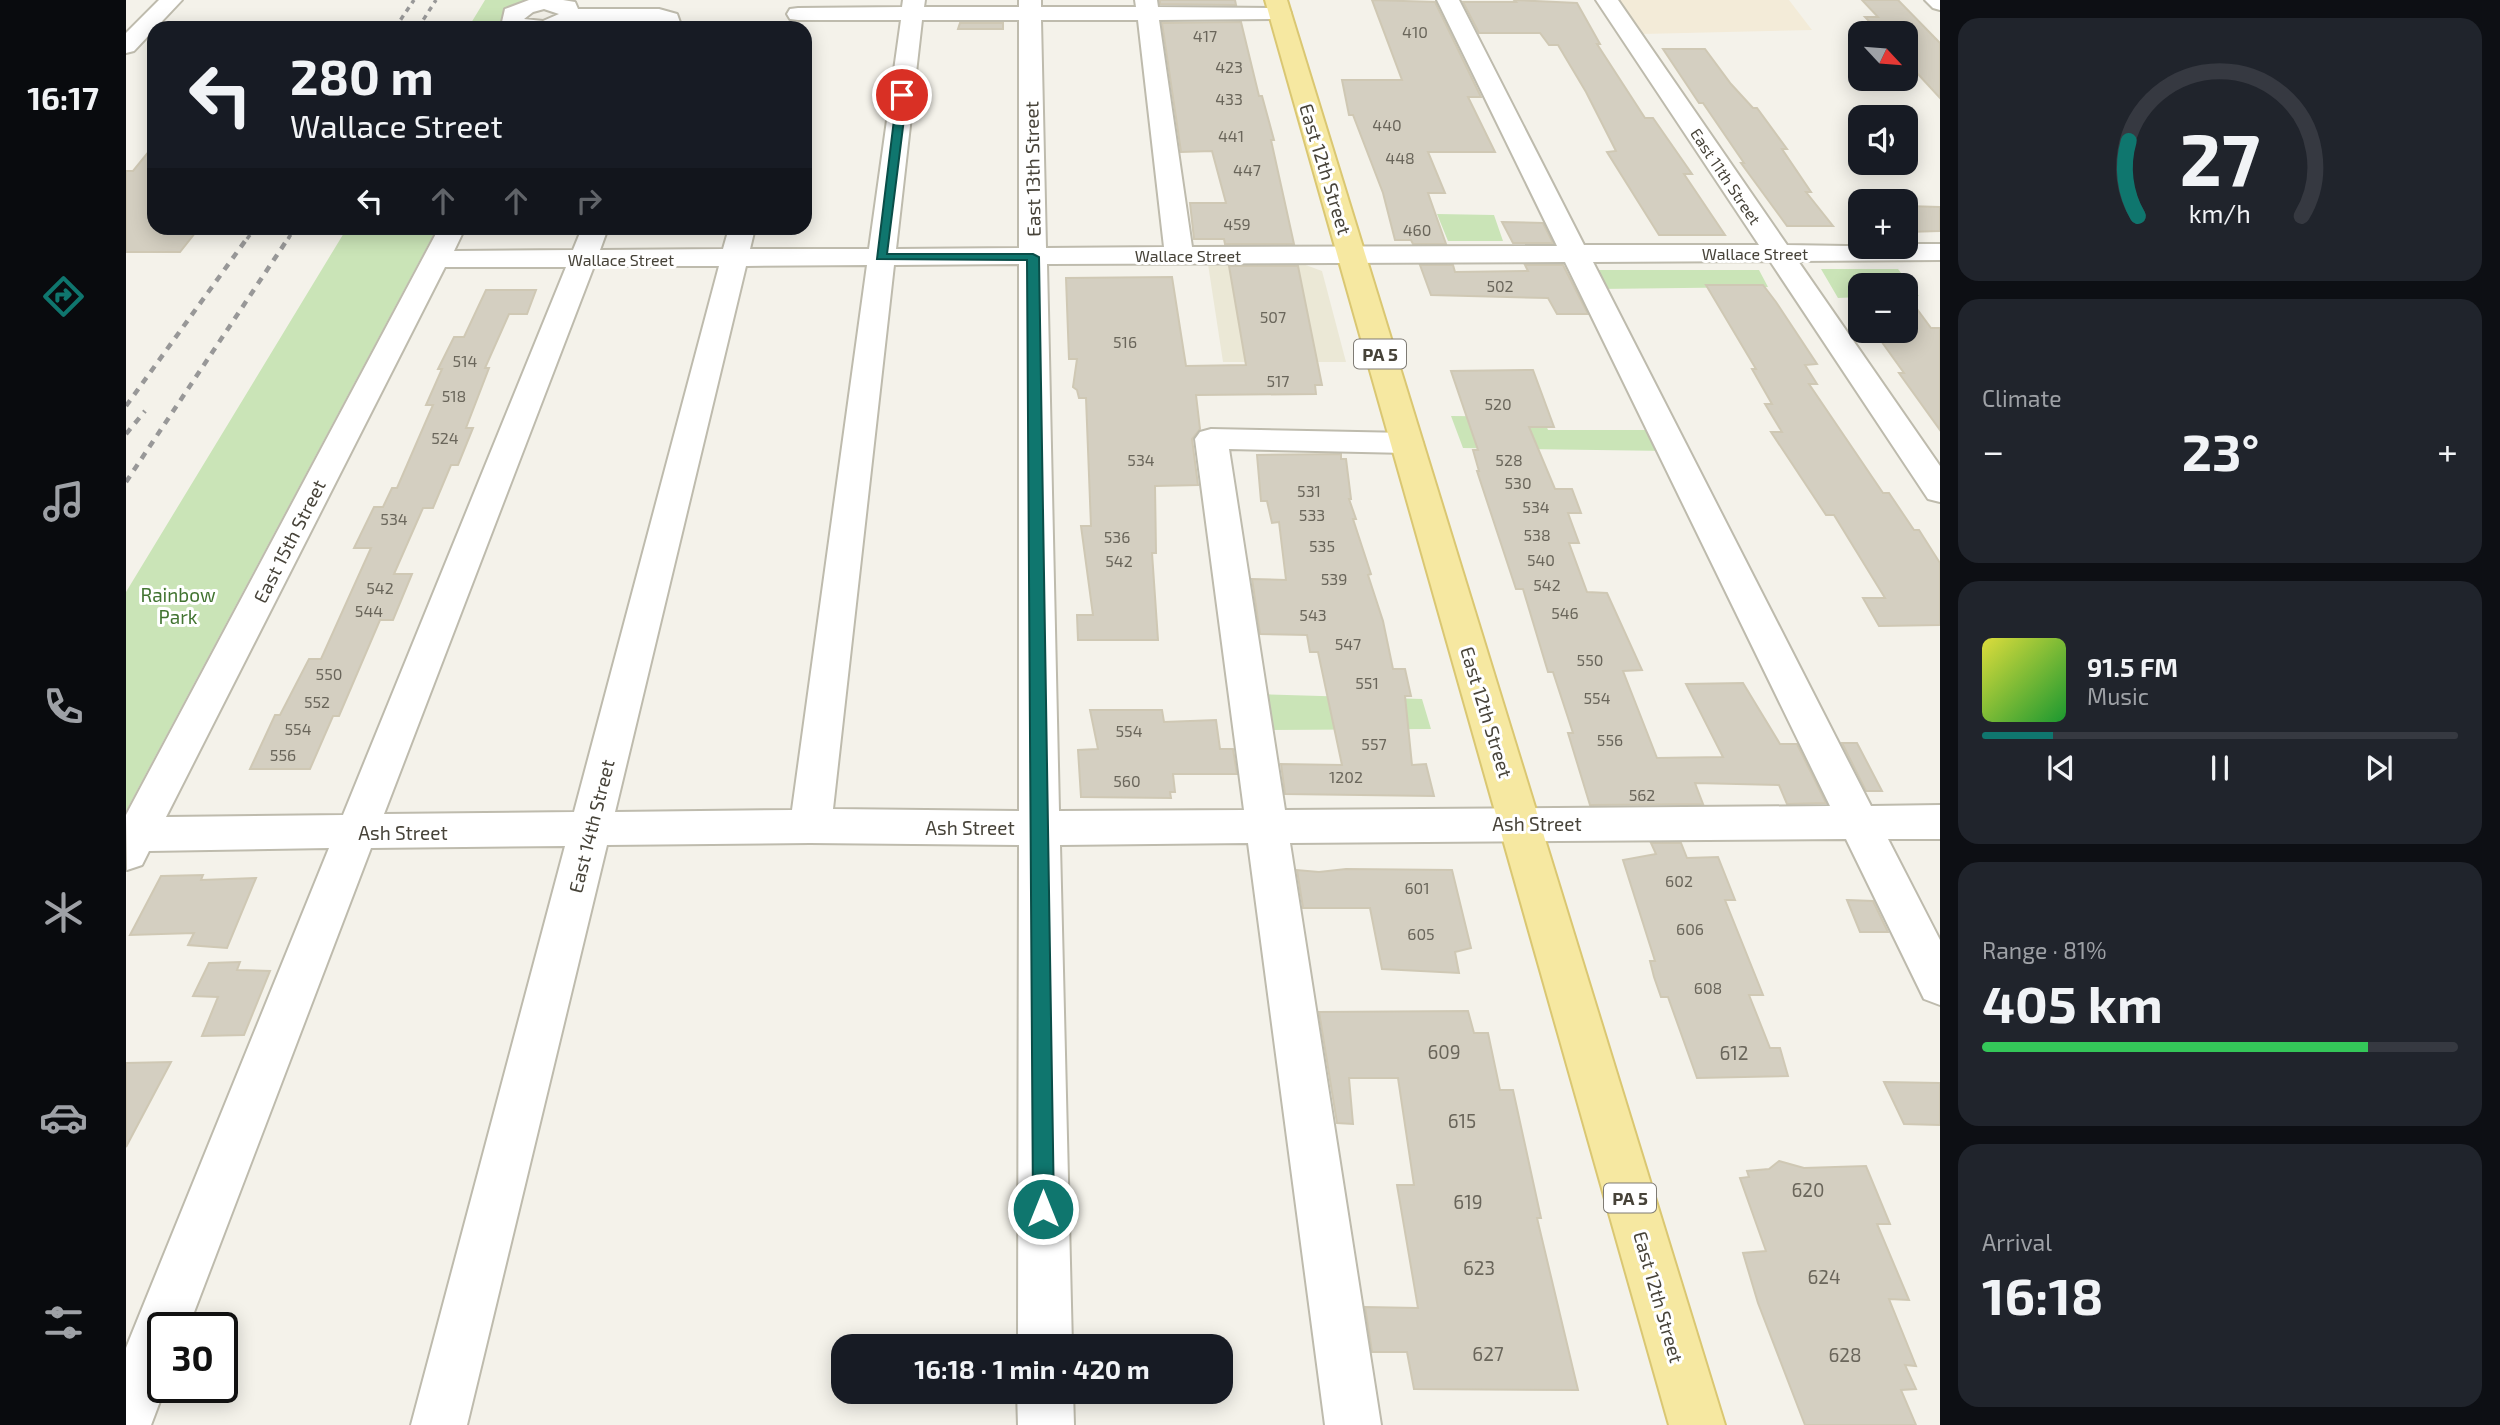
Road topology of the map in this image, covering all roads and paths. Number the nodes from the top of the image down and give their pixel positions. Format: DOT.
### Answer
graph roads {
  1 [pos="171,0"];
  2 [pos="1436,0"];
  3 [pos="1448,0"];
  4 [pos="1607,0"];
  5 [pos="1936,0"];
  6 [pos="1940,4"];
  7 [pos="913,7"];
  8 [pos="1030,7"];
  9 [pos="1146,7"];
  10 [pos="1278,7"];
  11 [pos="798,14"];
  12 [pos="150,21"];
  13 [pos="583,21"];
  14 [pos="669,21"];
  15 [pos="147,25"];
  16 [pos="126,46"];
  17 [pos="1462,58"];
  18 [pos="448,235"];
  19 [pos="589,243"];
  20 [pos="738,243"];
  21 [pos="1779,252"];
  22 [pos="1940,252"];
  23 [pos="1573,253"];
  24 [pos="1351,254"];
  25 [pos="1179,255"];
  26 [pos="881,257"];
  27 [pos="1033,257"];
  28 [pos="436,259"];
  29 [pos="1407,443"];
  30 [pos="1940,491"];
  31 [pos="1859,822"];
  32 [pos="1940,822"];
  33 [pos="1519,823"];
  34 [pos="1265,825"];
  35 [pos="810,826"];
  36 [pos="1039,828"];
  37 [pos="591,830"];
  38 [pos="356,832"];
  39 [pos="130,841"];
  40 [pos="1940,985"];
  41 [pos="1045,1334"];
  42 [pos="1045,1404"];
  43 [pos="126,1418"];
  44 [pos="439,1425"];
  45 [pos="1046,1425"];
  46 [pos="1353,1425"];
  47 [pos="1697,1425"];
  1 -- 12 [label="street"];
  2 -- 17 [label="street"];
  3 -- 23 [label="street"];
  4 -- 21 [label="street, East 11th Street"];
  5 -- 6 [label="street"];
  7 -- 8 [label="street"];
  7 -- 11 [label="street"];
  7 -- 26 [label="street"];
  8 -- 9 [label="street"];
  8 -- 27 [label="street, East 13th Street"];
  9 -- 10 [label="street"];
  9 -- 25 [label="street"];
  10 -- 24 [label="main road, East 12th Street / PA 5"];
  13 -- 14 [label="street"];
  15 -- 16 [label="street"];
  18 -- 28 [label="street, East 15th Street"];
  19 -- 20 [label="street, Wallace Street"];
  19 -- 28 [label="street, Wallace Street"];
  19 -- 38 [label="street"];
  20 -- 26 [label="street, Wallace Street"];
  20 -- 37 [label="street, East 14th Street"];
  21 -- 22 [label="street, Wallace Street"];
  21 -- 23 [label="street, Wallace Street"];
  21 -- 30 [label="street, East 11th Street"];
  23 -- 24 [label="street, Wallace Street"];
  23 -- 31 [label="street"];
  24 -- 25 [label="street, Wallace Street"];
  24 -- 29 [label="main road, East 12th Street / PA 5"];
  25 -- 27 [label="street, Wallace Street"];
  26 -- 27 [label="street, Wallace Street"];
  26 -- 35 [label="street"];
  27 -- 36 [label="street, East 13th Street"];
  28 -- 39 [label="street, East 15th Street"];
  29 -- 33 [label="main road, East 12th Street / PA 5"];
  29 -- 34 [label="street"];
  31 -- 32 [label="street, Ash Street"];
  31 -- 33 [label="street, Ash Street"];
  31 -- 40 [label="street"];
  33 -- 34 [label="street, Ash Street"];
  33 -- 47 [label="main road, East 12th Street / PA 5"];
  34 -- 36 [label="street, Ash Street"];
  34 -- 46 [label="street"];
  35 -- 36 [label="street, Ash Street"];
  35 -- 37 [label="street, Ash Street"];
  36 -- 41 [label="street, East 13th Street"];
  37 -- 38 [label="street, Ash Street"];
  37 -- 44 [label="street, East 14th Street"];
  38 -- 39 [label="street, Ash Street"];
  38 -- 43 [label="street"];
  42 -- 45 [label="street"];
}
